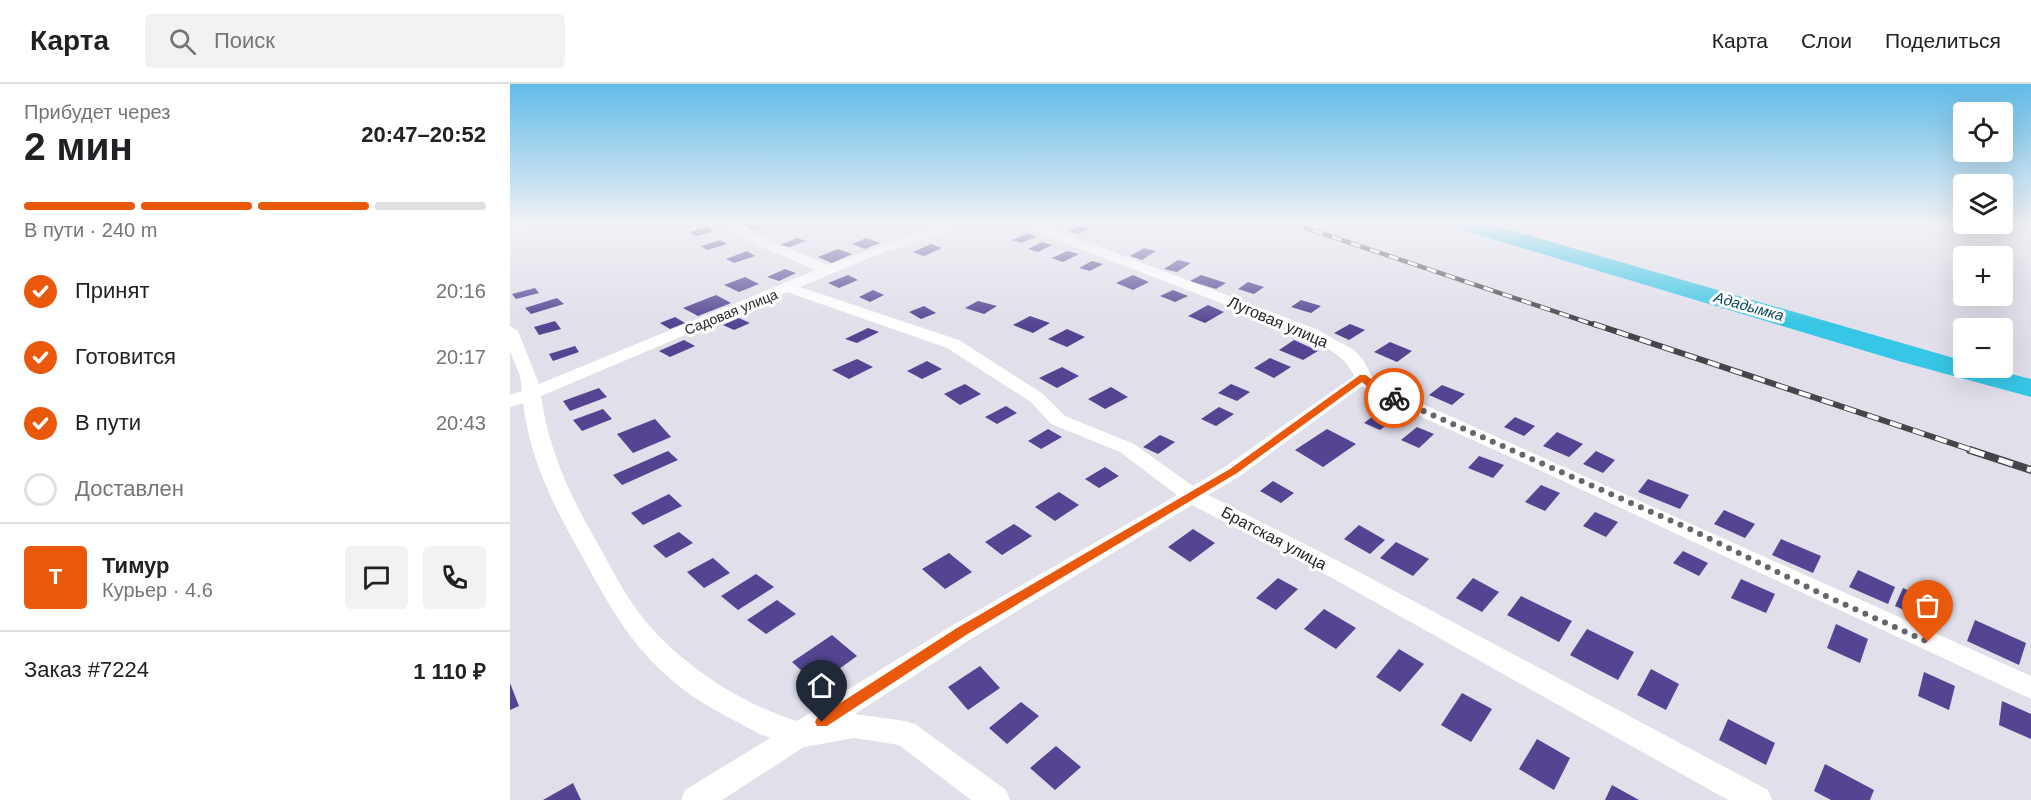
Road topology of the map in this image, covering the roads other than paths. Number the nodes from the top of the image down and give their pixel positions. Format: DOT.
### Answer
graph roads {
  1 [pos="798,257"];
  2 [pos="860,257"];
  3 [pos="1116,257"];
  4 [pos="830,271"];
  5 [pos="789,288"];
  6 [pos="510,331"];
  7 [pos="1363,377"];
  8 [pos="520,398"];
  9 [pos="1193,496"];
  10 [pos="2031,688"];
  11 [pos="802,735"];
  12 [pos="696,800"];
  13 [pos="995,800"];
  14 [pos="1757,800"];
  1 -- 4 [label="street"];
  2 -- 4 [label="street, Садовая улица"];
  3 -- 7 [label="street, Луговая улица"];
  4 -- 5 [label="street, Садовая улица"];
  5 -- 8 [label="street, Садовая улица"];
  5 -- 9 [label="street, Братская улица"];
  6 -- 8 [label="street"];
  7 -- 9 [label="street"];
  7 -- 10 [label="street, Луговая улица"];
  8 -- 11 [label="street"];
  9 -- 11 [label="street"];
  9 -- 14 [label="street, Братская улица"];
  11 -- 12 [label="street"];
  11 -- 13 [label="street"];
}
